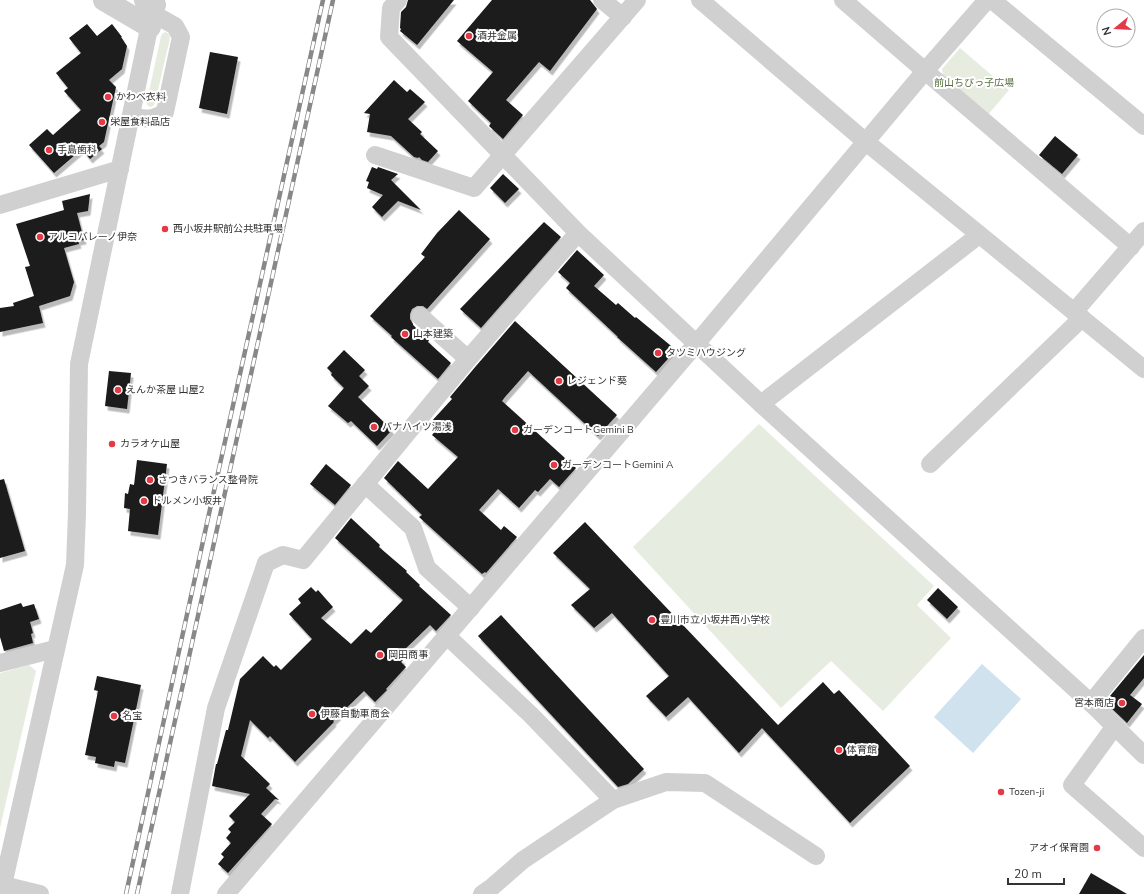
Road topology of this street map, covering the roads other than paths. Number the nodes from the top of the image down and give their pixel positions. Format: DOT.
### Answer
graph roads {
  1 [pos="104,0"];
  2 [pos="398,0"];
  3 [pos="602,0"];
  4 [pos="637,0"];
  5 [pos="700,0"];
  6 [pos="843,0"];
  7 [pos="987,0"];
  8 [pos="992,0"];
  9 [pos="152,9"];
  10 [pos="622,17"];
  11 [pos="925,71"];
  12 [pos="132,116"];
  13 [pos="1144,126"];
  14 [pos="866,142"];
  15 [pos="375,155"];
  16 [pos="502,155"];
  17 [pos="120,169"];
  18 [pos="0,204"];
  19 [pos="1144,231"];
  20 [pos="578,233"];
  21 [pos="979,234"];
  22 [pos="1131,247"];
  23 [pos="1078,315"];
  24 [pos="420,316"];
  25 [pos="696,344"];
  26 [pos="468,360"];
  27 [pos="1144,369"];
  28 [pos="761,404"];
  29 [pos="930,464"];
  30 [pos="365,484"];
  31 [pos="471,608"];
  32 [pos="447,636"];
  33 [pos="1144,638"];
  34 [pos="55,649"];
  35 [pos="0,663"];
  36 [pos="1091,704"];
  37 [pos="1115,726"];
  38 [pos="1144,755"];
  39 [pos="613,800"];
  40 [pos="1144,848"];
  41 [pos="816,856"];
  42 [pos="1,885"];
  43 [pos="40,894"];
  44 [pos="180,894"];
  45 [pos="226,894"];
  46 [pos="482,894"];
  1 -- 9 [label="street"];
  2 -- 16 [label="street"];
  3 -- 10 [label="street"];
  4 -- 10 [label="street"];
  5 -- 14 [label="street"];
  6 -- 11 [label="street"];
  7 -- 11 [label="street"];
  8 -- 13 [label="street"];
  9 -- 12 [label="street"];
  9 -- 12 [label="street"];
  10 -- 16 [label="street"];
  11 -- 14 [label="street"];
  11 -- 22 [label="street"];
  12 -- 17 [label="street"];
  14 -- 21 [label="street"];
  14 -- 25 [label="street"];
  15 -- 16 [label="street"];
  16 -- 20 [label="street"];
  17 -- 18 [label="street"];
  17 -- 34 [label="street"];
  19 -- 22 [label="street"];
  20 -- 25 [label="street"];
  20 -- 26 [label="street"];
  21 -- 23 [label="street"];
  21 -- 28 [label="street"];
  22 -- 23 [label="street"];
  23 -- 27 [label="street"];
  23 -- 29 [label="street"];
  24 -- 26 [label="street"];
  25 -- 28 [label="street"];
  25 -- 31 [label="street"];
  26 -- 30 [label="street"];
  28 -- 36 [label="street"];
  30 -- 31 [label="street"];
  30 -- 44 [label="street"];
  31 -- 32 [label="street"];
  32 -- 39 [label="street"];
  32 -- 45 [label="street"];
  33 -- 36 [label="street"];
  34 -- 35 [label="street"];
  34 -- 42 [label="street"];
  36 -- 37 [label="street"];
  37 -- 38 [label="street"];
  37 -- 40 [label="street"];
  39 -- 41 [label="street"];
  39 -- 46 [label="street"];
  42 -- 43 [label="street"];
}
